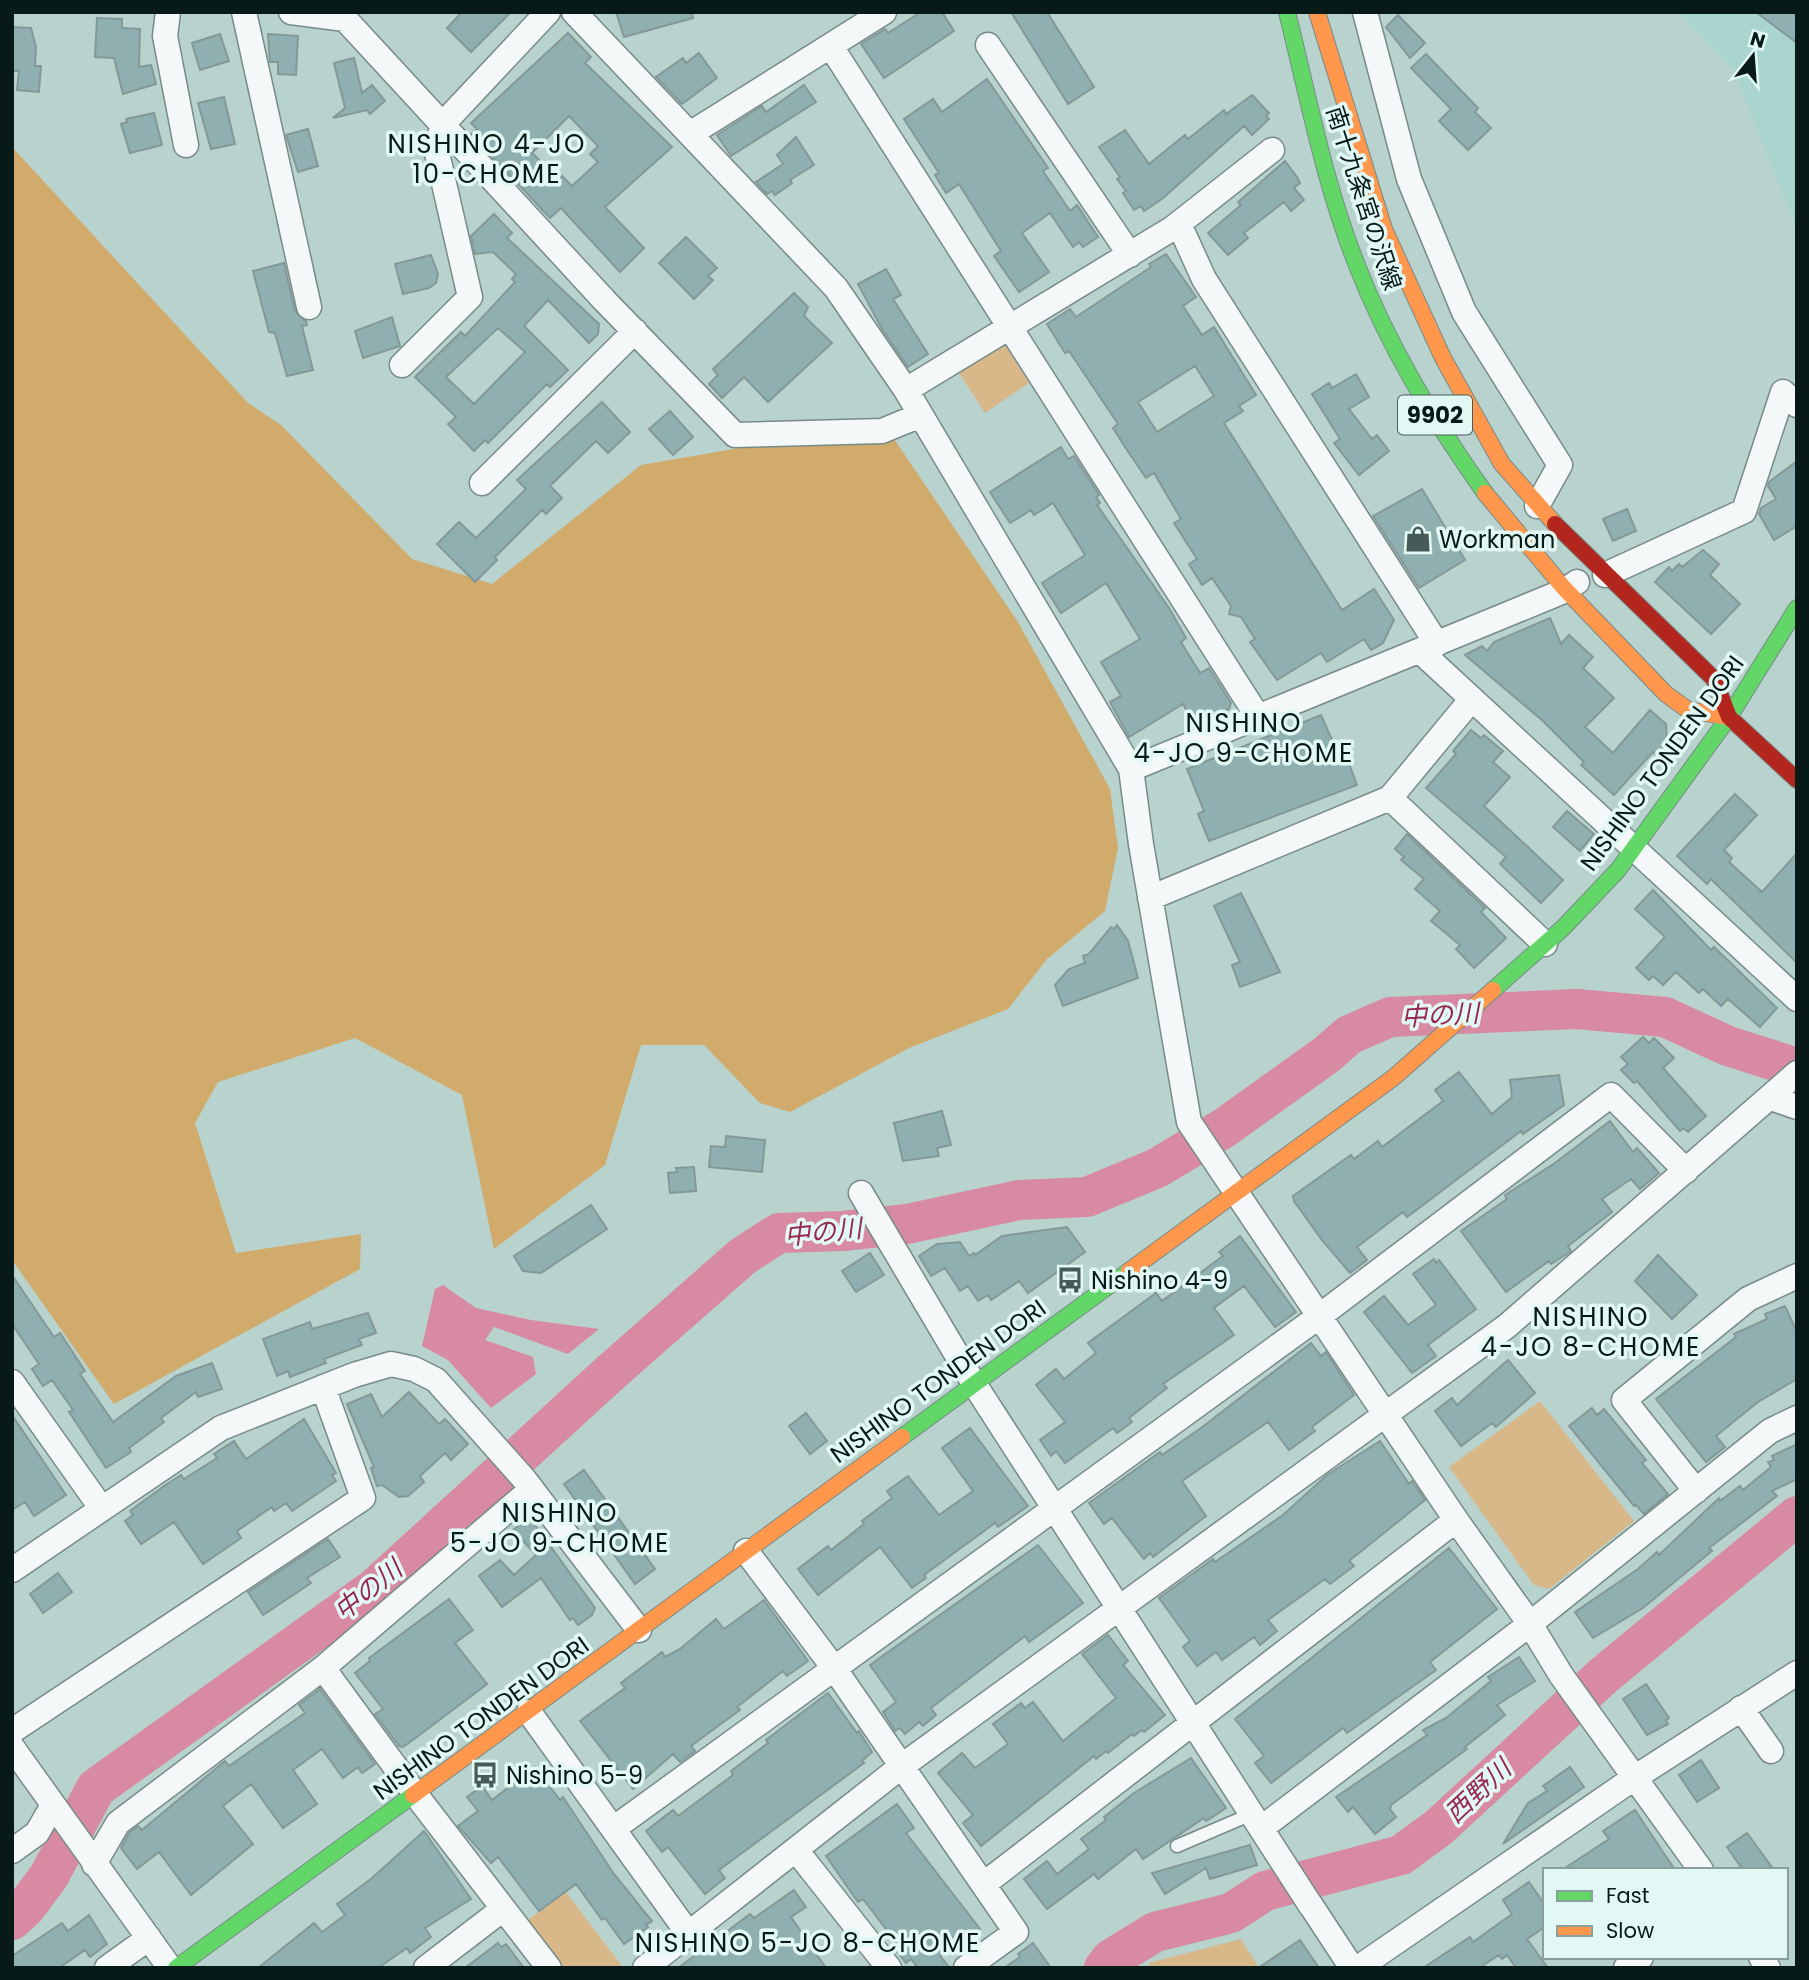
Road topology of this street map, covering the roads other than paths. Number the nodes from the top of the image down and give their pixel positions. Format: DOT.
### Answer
graph roads {
  1 [pos="168,12"];
  2 [pos="244,12"];
  3 [pos="291,12"];
  4 [pos="548,12"];
  5 [pos="884,12"];
  6 [pos="1287,12"];
  7 [pos="1317,12"];
  8 [pos="1365,12"];
  9 [pos="580,14"];
  10 [pos="348,16"];
  11 [pos="988,45"];
  12 [pos="832,48"];
  13 [pos="442,125"];
  14 [pos="690,134"];
  15 [pos="186,145"];
  16 [pos="1272,150"];
  17 [pos="1179,224"];
  18 [pos="1130,254"];
  19 [pos="309,307"];
  20 [pos="1009,326"];
  21 [pos="635,331"];
  22 [pos="402,365"];
  23 [pos="906,390"];
  24 [pos="1797,405"];
  25 [pos="921,415"];
  26 [pos="482,483"];
  27 [pos="1537,506"];
  28 [pos="1602,572"];
  29 [pos="1564,591"];
  30 [pos="1797,608"];
  31 [pos="1428,647"];
  32 [pos="1471,700"];
  33 [pos="1258,717"];
  34 [pos="1729,717"];
  35 [pos="1131,769"];
  36 [pos="1797,780"];
  37 [pos="1390,798"];
  38 [pos="1632,850"];
  39 [pos="1150,898"];
  40 [pos="1545,944"];
  41 [pos="1797,999"];
  42 [pos="1797,1073"];
  43 [pos="1773,1096"];
  44 [pos="1797,1107"];
  45 [pos="1686,1171"];
  46 [pos="1236,1191"];
  47 [pos="861,1193"];
  48 [pos="1797,1276"];
  49 [pos="1321,1315"];
  50 [pos="973,1382"];
  51 [pos="323,1387"];
  52 [pos="15,1390"];
  53 [pos="1386,1415"];
  54 [pos="1797,1418"];
  55 [pos="528,1484"];
  56 [pos="1696,1491"];
  57 [pos="1054,1507"];
  58 [pos="102,1509"];
  59 [pos="1456,1520"];
  60 [pos="746,1551"];
  61 [pos="12,1570"];
  62 [pos="1120,1608"];
  63 [pos="1530,1624"];
  64 [pos="639,1630"];
  65 [pos="323,1668"];
  66 [pos="834,1668"];
  67 [pos="1797,1673"];
  68 [pos="1741,1708"];
  69 [pos="529,1712"];
  70 [pos="1196,1724"];
  71 [pos="12,1731"];
  72 [pos="12,1747"];
  73 [pos="1771,1751"];
  74 [pos="902,1766"];
  75 [pos="1634,1778"];
  76 [pos="416,1795"];
  77 [pos="55,1810"];
  78 [pos="1259,1820"];
  79 [pos="613,1829"];
  80 [pos="1177,1846"];
  81 [pos="796,1850"];
  82 [pos="12,1851"];
  83 [pos="92,1861"];
  84 [pos="1700,1868"];
  85 [pos="984,1884"];
  86 [pos="503,1909"];
  87 [pos="688,1933"];
  88 [pos="149,1938"];
  89 [pos="107,1968"];
  90 [pos="170,1968"];
  91 [pos="176,1968"];
  92 [pos="426,1968"];
  93 [pos="549,1968"];
  94 [pos="645,1968"];
  95 [pos="889,1968"];
  96 [pos="966,1968"];
  97 [pos="1352,1968"];
  98 [pos="1358,1968"];
  1 -- 15 [label="street"];
  2 -- 19 [label="street"];
  3 -- 10 [label="street"];
  4 -- 13 [label="street"];
  5 -- 12 [label="street"];
  6 -- 29 [label="street, 南十九条宮の沢線 / 9902"];
  7 -- 27 [label="street, 南十九条宮の沢線 / 9902"];
  8 -- 27 [label="street"];
  9 -- 14 [label="street"];
  10 -- 13 [label="street"];
  11 -- 18 [label="street"];
  12 -- 14 [label="street"];
  12 -- 20 [label="street"];
  13 -- 21 [label="street"];
  13 -- 22 [label="street"];
  14 -- 23 [label="street"];
  16 -- 17 [label="street"];
  17 -- 18 [label="street"];
  17 -- 31 [label="street"];
  18 -- 20 [label="street"];
  20 -- 23 [label="street"];
  20 -- 33 [label="street"];
  21 -- 25 [label="street"];
  21 -- 26 [label="street"];
  23 -- 25 [label="street"];
  24 -- 28 [label="street"];
  25 -- 35 [label="street"];
  27 -- 28 [label="street, 南十九条宮の沢線 / 9902"];
  28 -- 29 [label="street"];
  28 -- 34 [label="street, 南十九条宮の沢線 / 9902"];
  29 -- 31 [label="street"];
  29 -- 34 [label="street, 南十九条宮の沢線 / 9902"];
  30 -- 34 [label="street, NISHINO TONDEN DORI"];
  31 -- 32 [label="street"];
  31 -- 33 [label="street"];
  32 -- 37 [label="street"];
  32 -- 38 [label="street"];
  33 -- 35 [label="street"];
  34 -- 36 [label="street, 南十九条宮の沢線 / 9902"];
  34 -- 38 [label="street, NISHINO TONDEN DORI"];
  35 -- 39 [label="street"];
  37 -- 39 [label="street"];
  37 -- 40 [label="street"];
  38 -- 40 [label="street, NISHINO TONDEN DORI"];
  38 -- 41 [label="street"];
  39 -- 46 [label="street"];
  40 -- 46 [label="street, NISHINO TONDEN DORI"];
  42 -- 43 [label="street"];
  43 -- 44 [label="street"];
  43 -- 45 [label="street"];
  45 -- 49 [label="street"];
  45 -- 53 [label="street"];
  46 -- 49 [label="street"];
  46 -- 50 [label="street, NISHINO TONDEN DORI"];
  47 -- 50 [label="street"];
  48 -- 56 [label="street"];
  49 -- 53 [label="street"];
  49 -- 57 [label="street"];
  50 -- 57 [label="street"];
  50 -- 60 [label="street, NISHINO TONDEN DORI"];
  51 -- 55 [label="street"];
  51 -- 58 [label="street"];
  51 -- 71 [label="street"];
  52 -- 58 [label="street"];
  53 -- 59 [label="street"];
  53 -- 62 [label="street"];
  54 -- 56 [label="street"];
  55 -- 64 [label="street"];
  55 -- 65 [label="street"];
  56 -- 63 [label="street"];
  57 -- 62 [label="street"];
  57 -- 66 [label="street"];
  58 -- 61 [label="street"];
  59 -- 63 [label="street"];
  59 -- 70 [label="street"];
  60 -- 64 [label="street, NISHINO TONDEN DORI"];
  60 -- 66 [label="street"];
  62 -- 70 [label="street"];
  62 -- 74 [label="street"];
  63 -- 75 [label="street"];
  63 -- 78 [label="street"];
  64 -- 69 [label="street, NISHINO TONDEN DORI"];
  65 -- 76 [label="street"];
  65 -- 83 [label="street"];
  66 -- 74 [label="street"];
  66 -- 79 [label="street"];
  67 -- 68 [label="street"];
  68 -- 73 [label="street"];
  68 -- 75 [label="street"];
  69 -- 76 [label="street, NISHINO TONDEN DORI"];
  69 -- 79 [label="street"];
  70 -- 78 [label="street"];
  70 -- 85 [label="street"];
  72 -- 77 [label="street"];
  74 -- 81 [label="street"];
  74 -- 85 [label="street"];
  75 -- 84 [label="street"];
  75 -- 98 [label="street"];
  76 -- 86 [label="street"];
  76 -- 91 [label="street, NISHINO TONDEN DORI"];
  77 -- 82 [label="street"];
  77 -- 83 [label="street"];
  78 -- 80 [label="lane"];
  78 -- 97 [label="street"];
  79 -- 87 [label="street"];
  81 -- 87 [label="street"];
  81 -- 95 [label="street"];
  83 -- 88 [label="street"];
  85 -- 96 [label="street"];
  86 -- 92 [label="street"];
  86 -- 93 [label="street"];
  87 -- 94 [label="street"];
  88 -- 89 [label="street"];
  88 -- 90 [label="street"];
}
